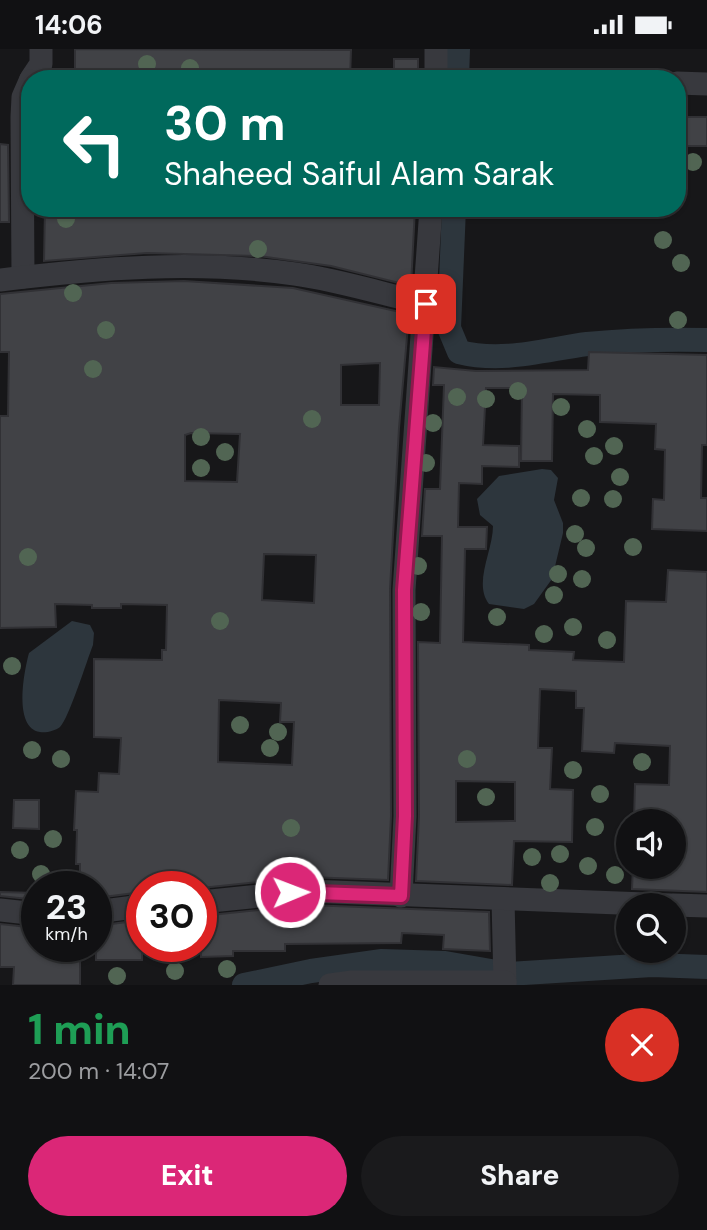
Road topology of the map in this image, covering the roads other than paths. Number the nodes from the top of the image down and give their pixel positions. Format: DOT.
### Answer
graph roads {
  1 [pos="41,49"];
  2 [pos="436,49"];
  3 [pos="37,70"];
  4 [pos="436,70"];
  5 [pos="686,83"];
  6 [pos="707,84"];
  7 [pos="21,132"];
  8 [pos="431,217"];
  9 [pos="11,278"];
  10 [pos="426,304"];
  11 [pos="401,896"];
  12 [pos="217,900"];
  13 [pos="686,905"];
  14 [pos="616,906"];
  15 [pos="707,906"];
  16 [pos="504,907"];
  17 [pos="0,910"];
  18 [pos="21,912"];
  19 [pos="505,981"];
  20 [pos="330,985"];
  1 -- 3 [label="street"];
  2 -- 4 [label="street"];
  5 -- 6 [label="street"];
  7 -- 9 [label="street"];
  8 -- 10 [label="street"];
  9 -- 10 [label="street"];
  10 -- 11 [label="street"];
  11 -- 12 [label="street"];
  11 -- 16 [label="street"];
  13 -- 15 [label="street"];
  14 -- 16 [label="street"];
  16 -- 19 [label="street"];
  17 -- 18 [label="street"];
  19 -- 20 [label="street"];
}
